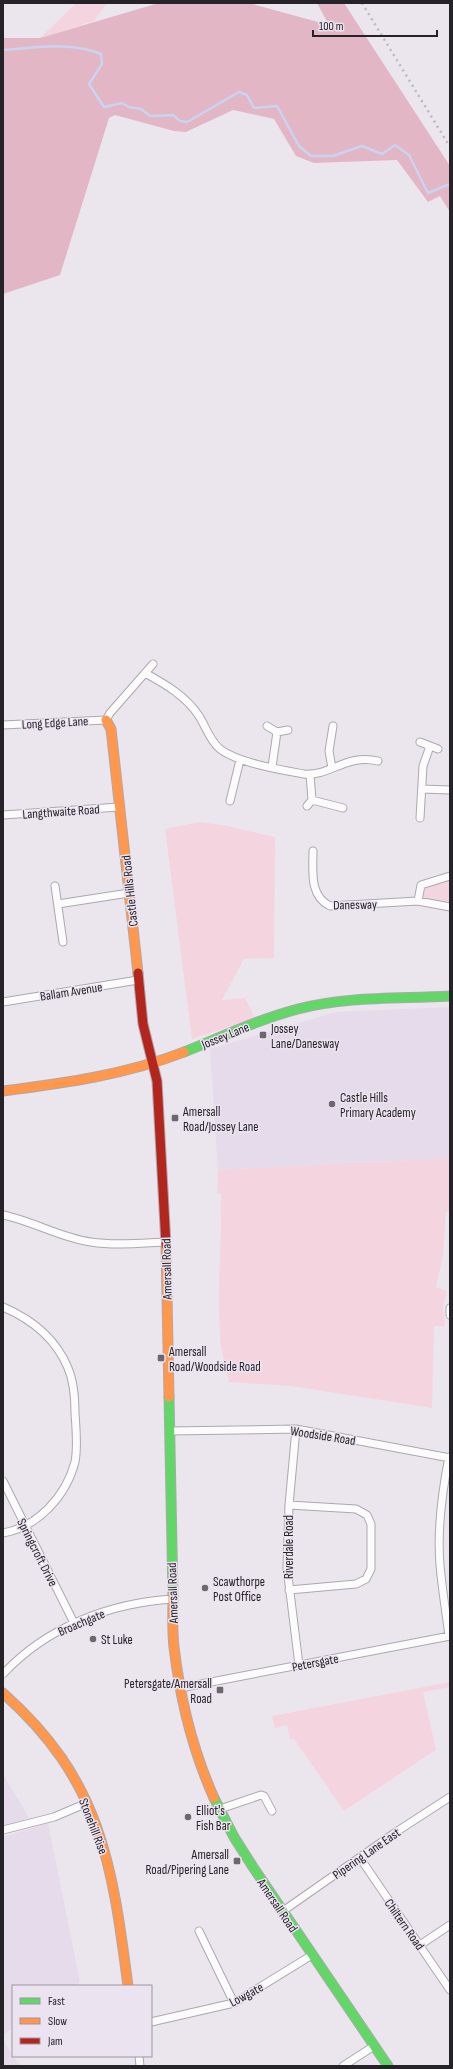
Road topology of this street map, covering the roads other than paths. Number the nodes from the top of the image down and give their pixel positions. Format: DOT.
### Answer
graph roads {
  1 [pos="152,664"];
  2 [pos="145,672"];
  3 [pos="106,720"];
  4 [pos="3,725"];
  5 [pos="267,726"];
  6 [pos="333,726"];
  7 [pos="288,730"];
  8 [pos="277,732"];
  9 [pos="420,742"];
  10 [pos="430,746"];
  11 [pos="438,749"];
  12 [pos="240,760"];
  13 [pos="378,761"];
  14 [pos="272,767"];
  15 [pos="332,768"];
  16 [pos="310,774"];
  17 [pos="422,788"];
  18 [pos="450,790"];
  19 [pos="312,800"];
  20 [pos="230,801"];
  21 [pos="307,806"];
  22 [pos="119,807"];
  23 [pos="343,808"];
  24 [pos="3,815"];
  25 [pos="420,818"];
  26 [pos="313,850"];
  27 [pos="450,876"];
  28 [pos="55,886"];
  29 [pos="129,893"];
  30 [pos="418,901"];
  31 [pos="58,904"];
  32 [pos="450,907"];
  33 [pos="63,942"];
  34 [pos="138,980"];
  35 [pos="450,996"];
  36 [pos="3,1002"];
  37 [pos="154,1063"];
  38 [pos="3,1091"];
  39 [pos="3,1215"];
  40 [pos="166,1242"];
  41 [pos="3,1307"];
  42 [pos="450,1308"];
  43 [pos="450,1315"];
  44 [pos="296,1429"];
  45 [pos="169,1431"];
  46 [pos="449,1457"];
  47 [pos="3,1481"];
  48 [pos="289,1504"];
  49 [pos="25,1526"];
  50 [pos="3,1533"];
  51 [pos="289,1590"];
  52 [pos="173,1599"];
  53 [pos="74,1623"];
  54 [pos="450,1636"];
  55 [pos="299,1665"];
  56 [pos="3,1674"];
  57 [pos="180,1688"];
  58 [pos="3,1693"];
  59 [pos="450,1798"];
  60 [pos="87,1803"];
  61 [pos="220,1809"];
  62 [pos="272,1811"];
  63 [pos="3,1830"];
  64 [pos="360,1858"];
  65 [pos="283,1911"];
  66 [pos="450,1925"];
  67 [pos="199,1931"];
  68 [pos="420,1945"];
  69 [pos="312,1955"];
  70 [pos="128,1985"];
  71 [pos="450,1990"];
  72 [pos="234,2003"];
  73 [pos="152,2022"];
  74 [pos="374,2046"];
  75 [pos="343,2066"];
  76 [pos="388,2066"];
  1 -- 2 [label="street"];
  2 -- 3 [label="street"];
  2 -- 12 [label="street"];
  3 -- 4 [label="street, Long Edge Lane"];
  3 -- 22 [label="street, Castle Hills Road"];
  5 -- 8 [label="street"];
  6 -- 15 [label="street"];
  7 -- 8 [label="street"];
  8 -- 14 [label="street"];
  9 -- 10 [label="street"];
  10 -- 11 [label="street"];
  10 -- 17 [label="street"];
  12 -- 14 [label="street"];
  12 -- 20 [label="street"];
  13 -- 15 [label="street"];
  14 -- 16 [label="street"];
  15 -- 16 [label="street"];
  16 -- 19 [label="street"];
  17 -- 18 [label="street"];
  17 -- 25 [label="street"];
  19 -- 21 [label="street"];
  19 -- 23 [label="street"];
  22 -- 24 [label="street, Langthwaite Road"];
  22 -- 29 [label="street, Castle Hills Road"];
  26 -- 30 [label="street, Danesway"];
  27 -- 30 [label="street"];
  28 -- 31 [label="street"];
  29 -- 31 [label="street"];
  29 -- 34 [label="street, Castle Hills Road"];
  30 -- 32 [label="street, Danesway"];
  31 -- 33 [label="street"];
  34 -- 36 [label="street, Ballam Avenue"];
  34 -- 37 [label="street, Castle Hills Road"];
  35 -- 37 [label="street, Jossey Lane"];
  37 -- 38 [label="street, Jossey Lane"];
  37 -- 40 [label="street, Amersall Road"];
  39 -- 40 [label="street"];
  40 -- 45 [label="street, Amersall Road"];
  41 -- 49 [label="street"];
  42 -- 43 [label="street"];
  44 -- 45 [label="street, Woodside Road"];
  44 -- 46 [label="street, Woodside Road"];
  44 -- 48 [label="street, Riverdale Road"];
  45 -- 52 [label="street, Amersall Road"];
  46 -- 54 [label="street"];
  47 -- 49 [label="street, Springcroft Drive"];
  48 -- 51 [label="street, Riverdale Road"];
  48 -- 51 [label="street"];
  49 -- 50 [label="street"];
  49 -- 53 [label="street, Springcroft Drive"];
  51 -- 55 [label="street, Riverdale Road"];
  52 -- 53 [label="street, Broachgate"];
  52 -- 57 [label="street, Amersall Road"];
  53 -- 56 [label="street, Broachgate"];
  54 -- 55 [label="street, Petersgate"];
  55 -- 57 [label="street, Petersgate"];
  57 -- 61 [label="street, Amersall Road"];
  58 -- 60 [label="street, Stonehill Rise"];
  59 -- 64 [label="street, Pipering Lane East"];
  60 -- 63 [label="street"];
  60 -- 70 [label="street, Stonehill Rise"];
  61 -- 62 [label="street"];
  61 -- 65 [label="street, Amersall Road"];
  64 -- 65 [label="street, Pipering Lane East"];
  64 -- 68 [label="street, Chiltern Road"];
  65 -- 69 [label="street, Amersall Road"];
  66 -- 68 [label="street"];
  67 -- 72 [label="street"];
  68 -- 71 [label="street, Chiltern Road"];
  69 -- 72 [label="street, Lowgate"];
  69 -- 74 [label="street, Amersall Road"];
  72 -- 73 [label="street, Lowgate"];
  74 -- 75 [label="street"];
  74 -- 76 [label="street, Amersall Road"];
}
